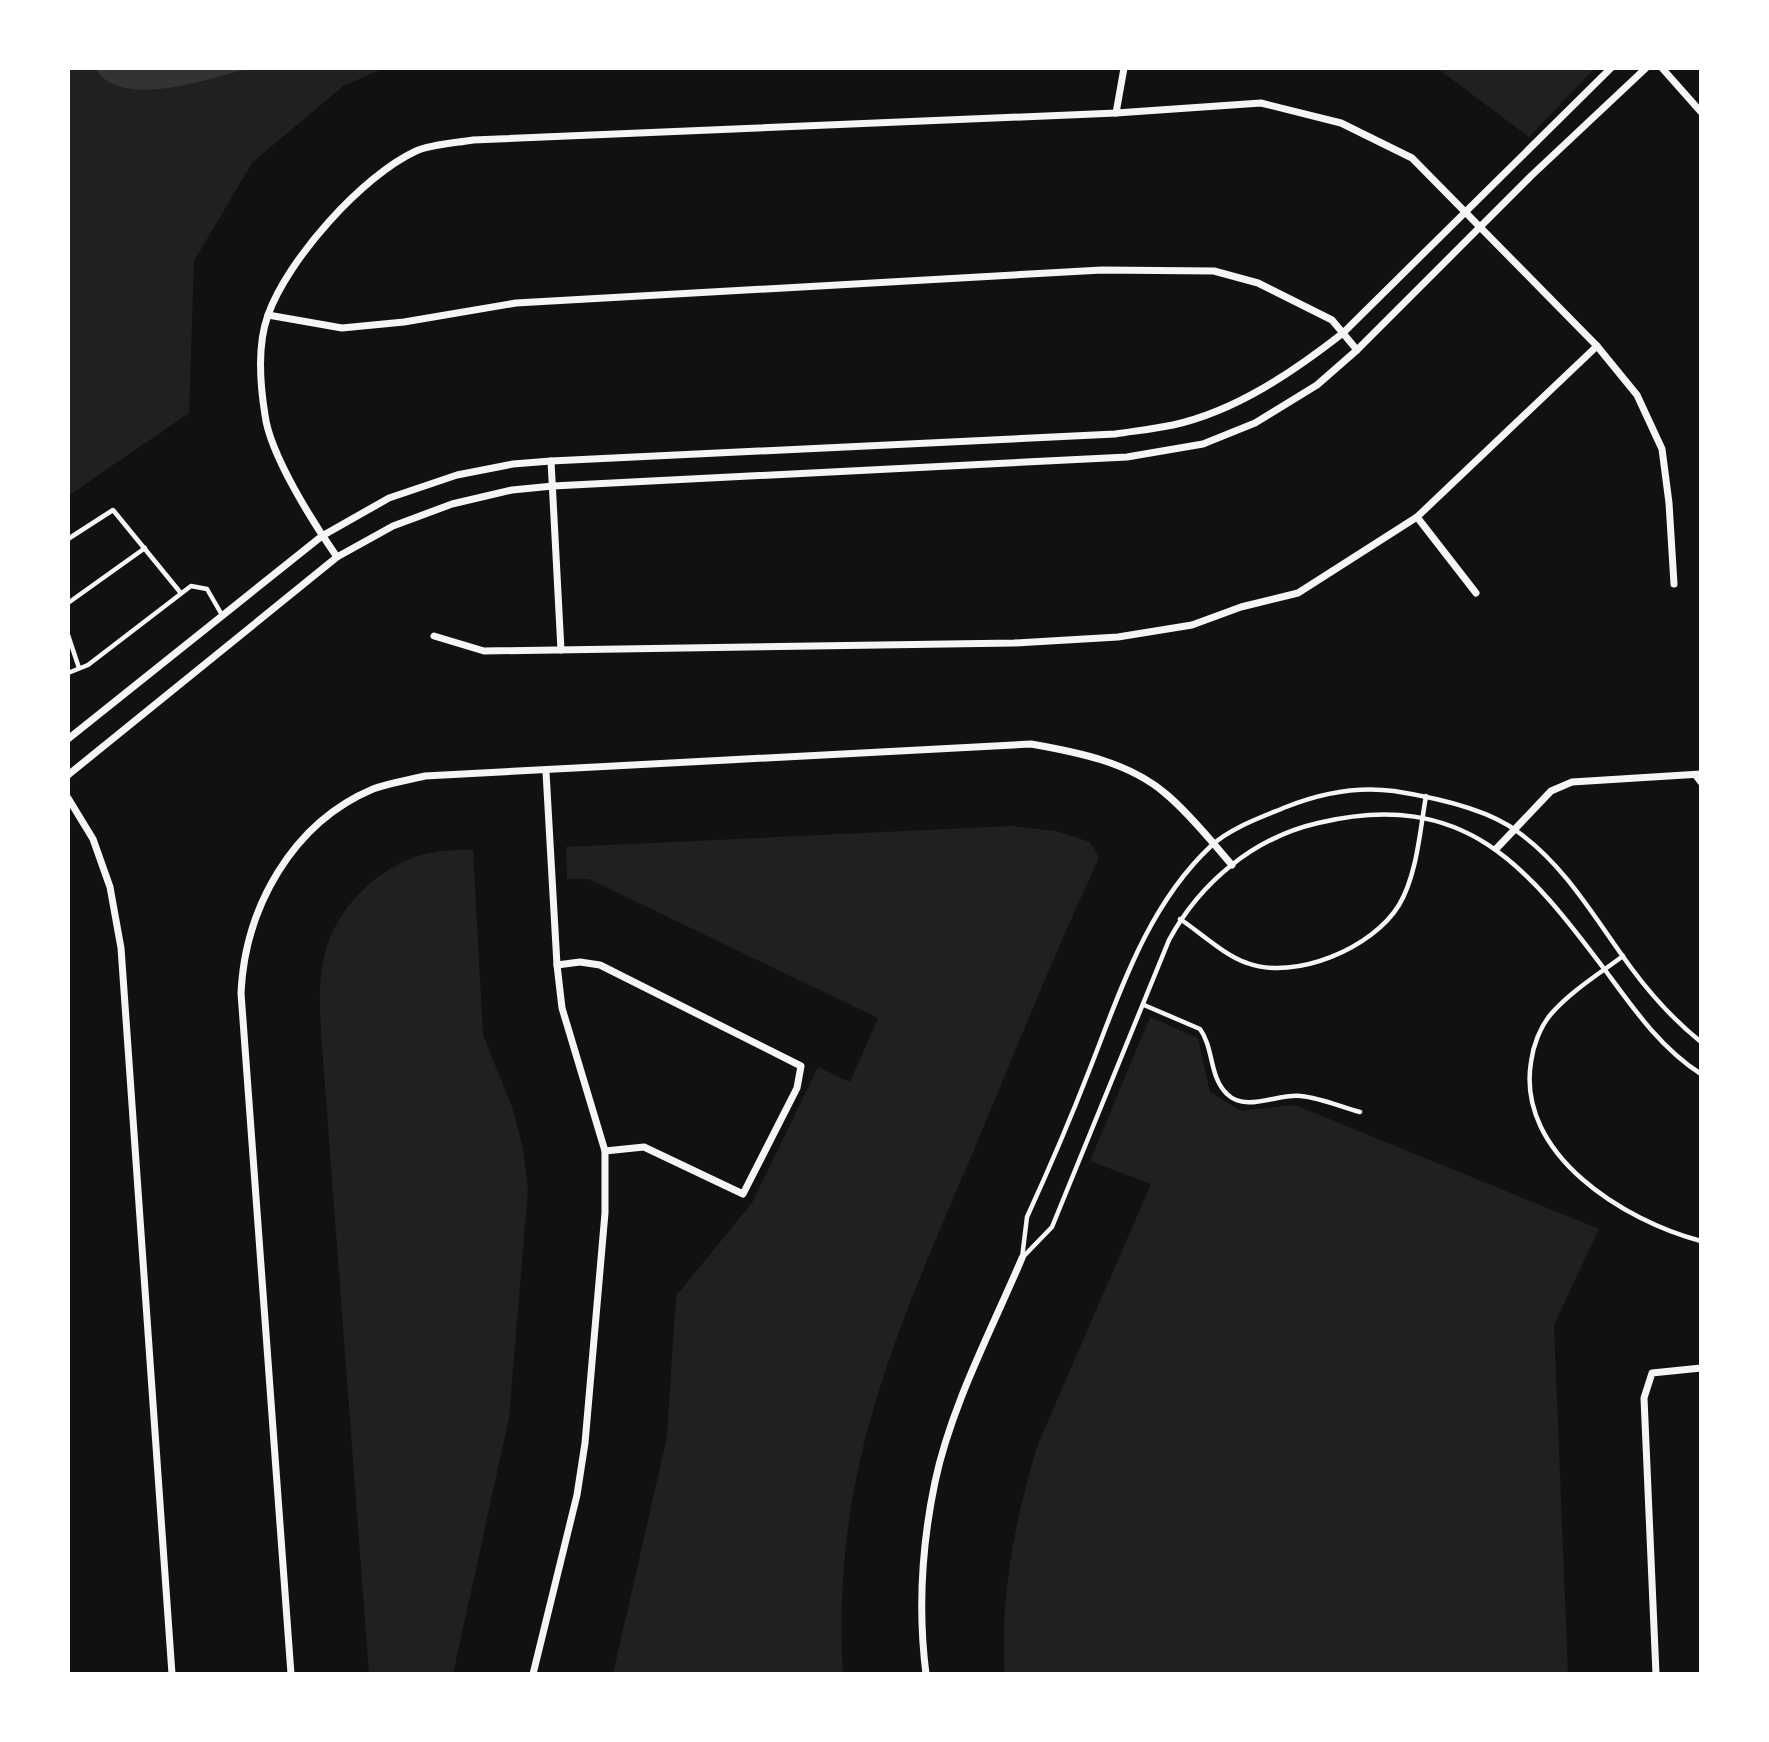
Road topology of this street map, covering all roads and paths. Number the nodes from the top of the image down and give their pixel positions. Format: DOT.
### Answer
graph roads {
  1 [pos="1124,68"];
  2 [pos="1611,68"];
  3 [pos="1646,68"];
  4 [pos="1661,68"];
  5 [pos="1701,112"];
  6 [pos="1116,113"];
  7 [pos="1464,214"];
  8 [pos="1480,229"];
  9 [pos="268,315"];
  10 [pos="1343,333"];
  11 [pos="1597,346"];
  12 [pos="1357,350"];
  13 [pos="551,461"];
  14 [pos="553,486"];
  15 [pos="1416,517"];
  16 [pos="322,536"];
  17 [pos="68,539"];
  18 [pos="145,548"];
  19 [pos="337,557"];
  20 [pos="1674,584"];
  21 [pos="180,592"];
  22 [pos="1476,593"];
  23 [pos="68,603"];
  24 [pos="222,615"];
  25 [pos="68,635"];
  26 [pos="434,636"];
  27 [pos="561,650"];
  28 [pos="79,668"];
  29 [pos="68,673"];
  30 [pos="68,739"];
  31 [pos="546,772"];
  32 [pos="1698,774"];
  33 [pos="68,775"];
  34 [pos="1701,784"];
  35 [pos="1426,796"];
  36 [pos="68,797"];
  37 [pos="1422,818"];
  38 [pos="1516,830"];
  39 [pos="1213,843"];
  40 [pos="1497,848"];
  41 [pos="1233,865"];
  42 [pos="1180,919"];
  43 [pos="1623,956"];
  44 [pos="556,965"];
  45 [pos="1605,970"];
  46 [pos="1144,1005"];
  47 [pos="1701,1042"];
  48 [pos="1701,1074"];
  49 [pos="1360,1112"];
  50 [pos="605,1151"];
  51 [pos="1701,1241"];
  52 [pos="1022,1258"];
  53 [pos="1701,1368"];
  54 [pos="172,1674"];
  55 [pos="291,1674"];
  56 [pos="533,1674"];
  57 [pos="926,1674"];
  58 [pos="1656,1674"];
  1 -- 6 [label="street"];
  2 -- 7 [label="street"];
  3 -- 8 [label="street"];
  4 -- 5 [label="street"];
  6 -- 7 [label="street"];
  6 -- 9 [label="street"];
  7 -- 8 [label="street"];
  7 -- 10 [label="street"];
  8 -- 11 [label="street"];
  8 -- 12 [label="street"];
  9 -- 10 [label="street"];
  9 -- 16 [label="street"];
  10 -- 12 [label="street"];
  10 -- 13 [label="street"];
  11 -- 15 [label="street"];
  11 -- 20 [label="street"];
  12 -- 14 [label="street"];
  13 -- 14 [label="street"];
  13 -- 16 [label="street"];
  14 -- 19 [label="street"];
  14 -- 27 [label="street"];
  15 -- 22 [label="street"];
  15 -- 27 [label="street"];
  16 -- 19 [label="street"];
  16 -- 24 [label="street"];
  17 -- 18 [label="lane"];
  18 -- 21 [label="lane"];
  18 -- 23 [label="lane"];
  19 -- 33 [label="street"];
  21 -- 24 [label="lane"];
  21 -- 28 [label="lane"];
  24 -- 30 [label="street"];
  25 -- 28 [label="lane"];
  26 -- 27 [label="street"];
  28 -- 29 [label="lane"];
  31 -- 39 [label="street"];
  31 -- 44 [label="street"];
  31 -- 55 [label="street"];
  32 -- 34 [label="lane"];
  32 -- 38 [label="street"];
  35 -- 37 [label="lane"];
  35 -- 38 [label="lane"];
  35 -- 39 [label="lane"];
  36 -- 54 [label="street"];
  37 -- 40 [label="lane"];
  37 -- 41 [label="lane"];
  37 -- 42 [label="lane"];
  38 -- 40 [label="street"];
  38 -- 43 [label="lane"];
  39 -- 41 [label="street"];
  39 -- 52 [label="lane"];
  40 -- 45 [label="lane"];
  41 -- 42 [label="lane"];
  42 -- 46 [label="lane"];
  43 -- 45 [label="lane"];
  43 -- 47 [label="lane"];
  44 -- 50 [label="street"];
  44 -- 50 [label="street"];
  45 -- 48 [label="lane"];
  45 -- 51 [label="lane"];
  46 -- 49 [label="lane"];
  46 -- 52 [label="lane"];
  50 -- 56 [label="street"];
  52 -- 57 [label="street"];
  53 -- 58 [label="street"];
}
